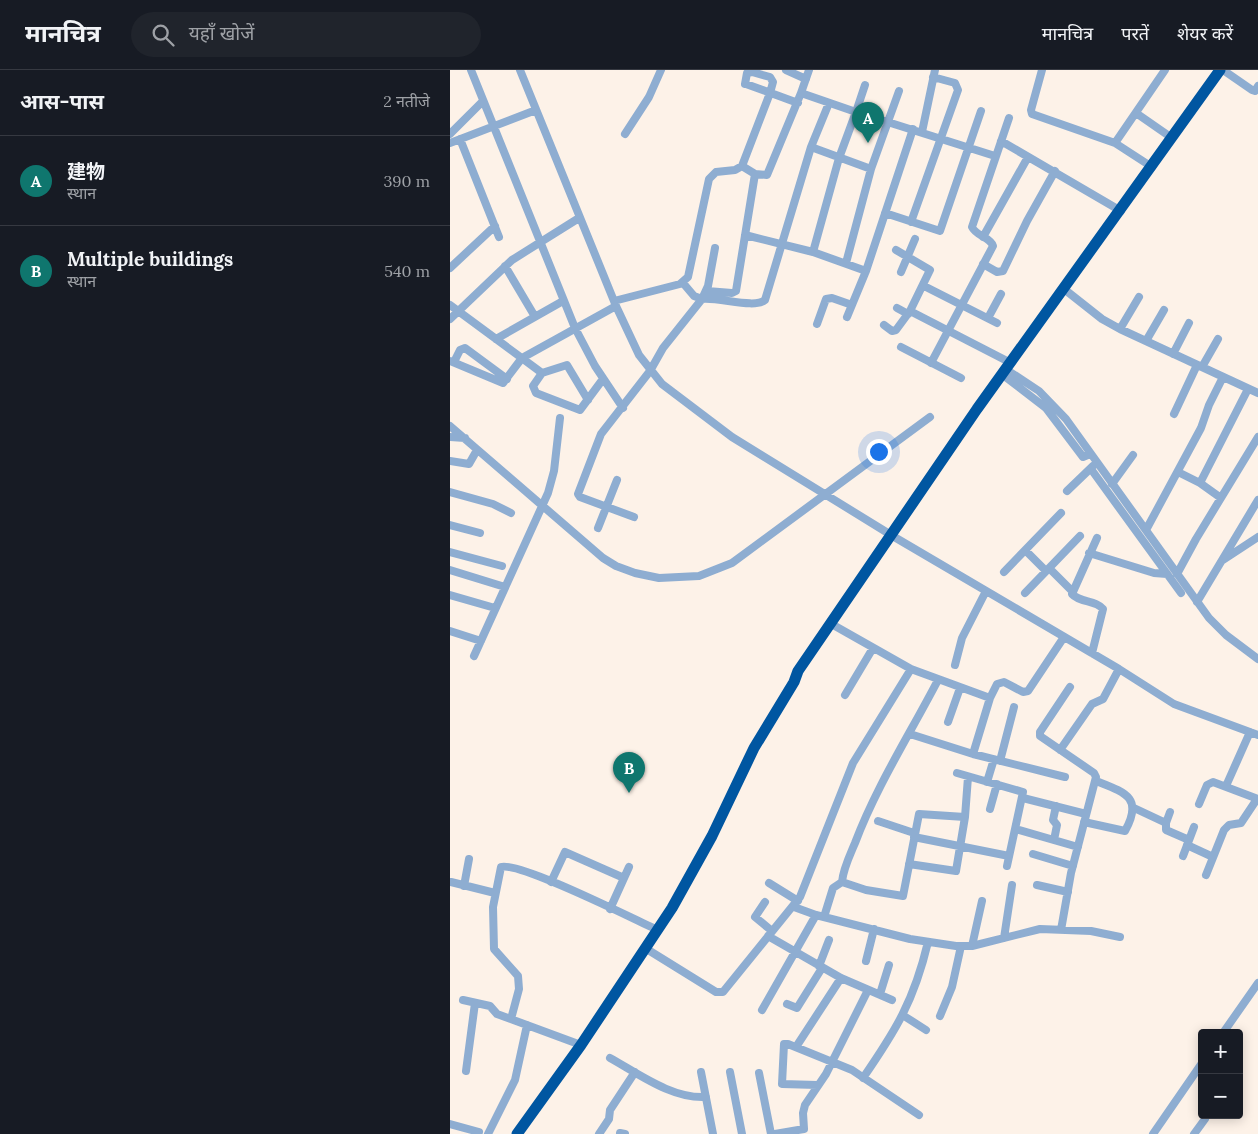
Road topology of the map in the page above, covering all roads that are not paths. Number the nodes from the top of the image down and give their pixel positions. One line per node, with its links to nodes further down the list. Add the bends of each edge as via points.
1 (470, 70): 15 (street)
2 (520, 70): 18 (street)
3 (661, 70): 28 (street)
4 (786, 70): 10 (street)
5 (809, 70): 10 (street)
6 (1042, 70): 34 (street, via 1032,114)
7 (1165, 70): 21 (street)
8 (1221, 70): 12 (street, via 1252,90); 30 (highway)
9 (934, 74): 26 (street); 29 (street, via 958,87)
10 (806, 79): 14 (street)
11 (865, 85): 20 (street)
12 (1258, 86)
13 (899, 90): 23 (street)
14 (802, 93): 16 (street); 17 (street)
15 (483, 101): 24 (street); 27 (street)
16 (798, 103): 40 (street, via 770,93); 44 (street, via 769,172 764,176)
17 (829, 103): 20 (street); 36 (street)
18 (536, 110): 24 (street); 47 (street)
19 (981, 111): 35 (street)
20 (856, 112): 23 (street); 39 (street)
21 (1136, 114): 30 (street); 34 (street)
22 (1009, 118): 32 (street)
23 (887, 122): 25 (street); 42 (street)
24 (493, 127): 31 (street); 54 (street)
25 (914, 129): 26 (street); 46 (street)
26 (922, 132): 29 (street)
27 (450, 134)
28 (626, 134)
29 (942, 138): 35 (street); 48 (street)
30 (1172, 138): 41 (highway)
31 (460, 139): 33 (street); 49 (street)
32 (1001, 141): 37 (street); 38 (street)
33 (450, 143)
34 (1115, 143): 41 (street)
35 (969, 146): 37 (street); 48 (street, via 940,231)
36 (811, 147): 39 (street); 55 (street)
37 (995, 156): 52 (street, via 973,222 973,230)
38 (1028, 157): 43 (street); 52 (street)
39 (839, 158): 42 (street); 58 (street)
40 (742, 166): 44 (street); 66 (street, via 712,174 688,277)
41 (1152, 166): 45 (highway)
42 (871, 170): 60 (street)
43 (1055, 171): 45 (street); 61 (street, via 1003,271 997,272)
44 (756, 174): 50 (street)
45 (1121, 211): 68 (highway)
46 (885, 213): 48 (street); 64 (street)
47 (579, 218): 54 (street); 74 (street)
48 (911, 222)
49 (495, 226): 51 (street); 63 (street)
50 (745, 235): 55 (street); 69 (street, via 736,291)
51 (499, 237)
52 (983, 237): 61 (street, via 993,246)
53 (915, 239): 59 (street)
54 (539, 243): 62 (street); 73 (street)
55 (781, 243): 58 (street); 72 (street, via 762,303)
56 (715, 248): 69 (street)
57 (896, 250): 59 (street)
58 (813, 252): 60 (street)
59 (908, 256): 65 (street); 67 (street, via 930,269)
60 (846, 264): 64 (street)
61 (983, 264): 75 (street)
62 (505, 266): 80 (street); 82 (street)
63 (450, 268)
64 (866, 271): 77 (street)
65 (901, 272)
66 (683, 283): 72 (street, via 694,296); 74 (street)
67 (924, 286): 75 (street); 81 (street)
68 (1064, 289): 91 (street); 102 (highway)
69 (707, 291): 72 (street)
70 (1000, 294): 84 (street)
71 (1139, 297): 91 (street)
72 (702, 299): 103 (street, via 662,348)
73 (563, 300): 82 (street); 90 (street)
74 (615, 304): 90 (street); 103 (street)
75 (960, 304): 84 (street); 92 (street)
76 (450, 305): 80 (street)
77 (852, 305): 83 (street); 88 (street, via 826,299)
78 (897, 308): 81 (street)
79 (1164, 310): 95 (street)
80 (458, 311): 85 (street); 93 (street)
81 (909, 312): 89 (street, via 895,331); 92 (street)
82 (534, 316): 93 (street)
83 (847, 317)
84 (988, 318): 86 (street)
85 (450, 319)
86 (997, 323)
87 (1189, 323): 97 (street)
88 (817, 324)
89 (884, 325)
90 (575, 328): 98 (street); 108 (street)
91 (1120, 329): 95 (street)
92 (948, 331): 100 (street); 102 (street)
93 (496, 338): 98 (street)
94 (1218, 339): 101 (street)
95 (1146, 341): 97 (street)
96 (901, 347): 100 (street)
97 (1173, 354): 101 (street)
98 (522, 358): 104 (street); 107 (street)
99 (452, 362): 107 (street, via 501,383); 107 (street, via 465,348)
100 (931, 363): 106 (street)
101 (1200, 366): 105 (street); 113 (street)
102 (1007, 370): 123 (street, via 1054,404 1090,454); 142 (highway, via 977,409)
103 (650, 371): 112 (street); 130 (street, via 720,429)
104 (542, 373): 111 (street, via 567,365); 111 (street, via 533,386 536,392 578,410)
105 (1223, 377): 109 (street); 124 (street, via 1202,428)
106 (961, 378)
107 (507, 379)
108 (603, 379): 111 (street); 112 (street)
109 (1248, 389): 110 (street); 126 (street)
110 (1258, 393)
111 (588, 400)
112 (623, 408): 134 (street, via 598,441 578,492 580,497)
113 (1174, 414)
114 (930, 417): 130 (street)
115 (560, 418): 133 (street, via 554,472)
116 (450, 426): 119 (street)
117 (450, 437): 119 (street)
118 (1258, 437): 131 (street)
119 (465, 438): 120 (street)
120 (477, 450): 122 (street, via 469,464); 133 (street)
121 (1133, 455): 127 (street)
122 (450, 461)
123 (1094, 466): 127 (street); 128 (street); 154 (street)
124 (1178, 472): 126 (street); 140 (street)
125 (617, 480): 134 (street)
126 (1200, 483): 131 (street)
127 (1112, 484): 140 (street)
128 (1067, 491)
129 (450, 492): 135 (street, via 493,504)
130 (824, 494): 133 (street, via 732,563 699,576 659,578 635,573 610,562); 142 (street)
131 (1222, 498): 155 (street)
132 (1258, 500): 149 (street)
133 (542, 505): 156 (street)
134 (606, 506): 137 (street); 139 (street)
135 (511, 513)
136 (1061, 513): 146 (street)
137 (634, 517)
138 (450, 525): 141 (street)
139 (598, 528)
140 (1146, 530): 155 (street)
141 (480, 533)
142 (893, 536): 157 (street); 164 (highway); 176 (highway, via 798,671)
143 (1080, 536): 151 (street)
144 (1097, 538): 148 (street)
145 (1258, 538): 149 (street)
146 (1026, 551): 151 (street); 153 (street)
147 (450, 552): 150 (street)
148 (1089, 553): 154 (street); 158 (street)
149 (1222, 561): 162 (street)
150 (502, 566)
151 (1048, 569): 158 (street); 159 (street)
152 (450, 570): 156 (street)
153 (1004, 572)
154 (1167, 574): 160 (street)
155 (1177, 574): 162 (street)
156 (505, 588): 163 (street)
157 (986, 591): 166 (street); 172 (street, via 962,638)
158 (1072, 591): 169 (street, via 1076,598 1103,609)
159 (1025, 593)
160 (1181, 593)
161 (450, 595): 163 (street)
162 (1197, 602): 171 (street, via 1216,627)
163 (495, 608): 167 (street)
164 (835, 626): 168 (street); 176 (highway)
165 (450, 631): 167 (street)
166 (1064, 636): 169 (street); 180 (street, via 1028,691 1023,692 1001,681)
167 (480, 641): 170 (street)
168 (873, 648): 173 (street); 179 (street)
169 (1092, 653): 174 (street)
170 (474, 656)
171 (1258, 660)
172 (955, 665)
173 (910, 668): 175 (street); 236 (street, via 853,763 806,886)
174 (1119, 669): 183 (street, via 1174,704); 186 (street, via 1103,699 1092,704)
175 (938, 680): 178 (street); 184 (street)
176 (794, 682): 240 (highway, via 754,748 692,873)
177 (1070, 687): 186 (street, via 1040,732)
178 (960, 688): 180 (street); 182 (street)
179 (845, 695)
180 (990, 698): 187 (street)
181 (1014, 707): 188 (street)
182 (948, 722)
183 (1250, 732): 185 (street); 195 (street)
184 (910, 734): 187 (street); 227 (street, via 875,793)
185 (1258, 736)
186 (1060, 750): 192 (street, via 1095,774)
187 (973, 754): 188 (street)
188 (997, 760): 191 (street); 193 (street)
189 (957, 773): 190 (street)
190 (968, 777): 193 (street); 203 (street)
191 (1065, 777)
192 (1096, 781): 200 (street, via 1124,793); 204 (street)
193 (987, 782): 194 (street)
194 (997, 784): 196 (street, via 1023,792); 201 (street)
195 (1226, 786): 197 (street); 198 (street, via 1209,783)
196 (1023, 798): 199 (street); 208 (street)
197 (1257, 799): 217 (street, via 1242,823 1226,827)
198 (1199, 804)
199 (1056, 806): 204 (street); 210 (street, via 1052,820 1056,825)
200 (1134, 808): 204 (street, via 1127,829 1123,831); 206 (street)
201 (990, 809)
202 (1170, 812): 206 (street)
203 (964, 817): 209 (street, via 921,812); 212 (street)
204 (1085, 818): 213 (street)
205 (878, 821): 209 (street)
206 (1166, 823): 211 (street, via 1166,830)
207 (1194, 827): 211 (street)
208 (1016, 829): 210 (street); 215 (street)
209 (914, 835): 212 (street); 219 (street)
210 (1054, 840): 213 (street)
211 (1188, 843): 216 (street); 217 (street)
212 (960, 846): 215 (street); 219 (street, via 954,872)
213 (1078, 847): 222 (street)
214 (1033, 854): 222 (street)
215 (1009, 856): 221 (street)
216 (1183, 856)
217 (1213, 857): 223 (street)
218 (469, 859): 230 (street)
219 (909, 864): 227 (street, via 903,896)
220 (629, 866): 224 (street)
221 (1007, 866)
222 (1073, 866): 232 (street)
223 (1206, 875)
224 (624, 878): 226 (street, via 566,852); 237 (street)
225 (451, 882): 230 (street)
226 (551, 882): 233 (street, via 529,872 503,866); 237 (street)
227 (842, 882): 238 (street, via 833,888)
228 (769, 883): 236 (street)
229 (1037, 885): 232 (street)
230 (464, 886): 233 (street)
231 (1012, 886): 244 (street)
232 (1068, 892): 241 (street)
233 (496, 893): 265 (street, via 494,949 514,970 519,983)
234 (982, 901): 248 (street)
235 (765, 902): 242 (street, via 754,917)
236 (796, 904): 238 (street); 242 (street)
237 (610, 909): 240 (street)
238 (820, 916): 239 (street); 250 (street)
239 (874, 929): 246 (street); 251 (street)
240 (658, 930): 249 (highway)
241 (1061, 930): 243 (street, via 1101,932); 244 (street, via 1040,930)
242 (770, 934): 249 (street, via 720,993); 250 (street)
243 (1120, 937)
244 (1004, 938): 248 (street)
245 (829, 940): 253 (street)
246 (928, 942): 247 (street); 263 (street, via 920,976)
247 (961, 946): 248 (street); 264 (street, via 952,987)
248 (972, 946)
249 (645, 948): 269 (highway)
250 (794, 953): 253 (street); 262 (street)
251 (866, 961)
252 (889, 965): 257 (street)
253 (821, 967): 254 (street); 261 (street, via 797,1008)
254 (841, 978): 256 (street); 270 (street)
255 (1258, 983): 267 (street)
256 (868, 990): 257 (street); 272 (street)
257 (880, 994): 259 (street)
258 (462, 1000): 260 (street)
259 (892, 1000)
260 (475, 1003): 265 (street, via 490,1006 497,1014); 274 (street)
261 (787, 1004)
262 (762, 1010)
263 (904, 1016): 268 (street); 279 (street)
264 (940, 1016)
265 (511, 1019): 266 (street)
266 (527, 1025): 269 (street); 287 (street, via 515,1080)
267 (1226, 1029)
268 (926, 1030)
269 (581, 1045): 288 (highway)
270 (796, 1047): 272 (street); 280 (street, via 786,1044 782,1047 781,1082)
271 (610, 1058): 275 (street)
272 (832, 1061): 279 (street); 280 (street)
273 (1198, 1069): 294 (street)
274 (466, 1071)
275 (635, 1072): 281 (street, via 685,1096); 289 (street, via 610,1110 609,1119)
276 (701, 1072): 281 (street)
277 (730, 1072): 291 (street)
278 (759, 1073): 292 (street)
279 (862, 1078): 282 (street)
280 (817, 1085): 286 (street, via 803,1109 804,1129)
281 (706, 1097): 290 (street)
282 (919, 1115)
283 (1205, 1119): 295 (street)
284 (450, 1124): 285 (street)
285 (479, 1132)
286 (799, 1132): 293 (street)
287 (488, 1134)
288 (517, 1134)
289 (599, 1134)
290 (713, 1134)
291 (742, 1134)
292 (771, 1134)
293 (775, 1134)
294 (1154, 1134)
295 (1195, 1134)

